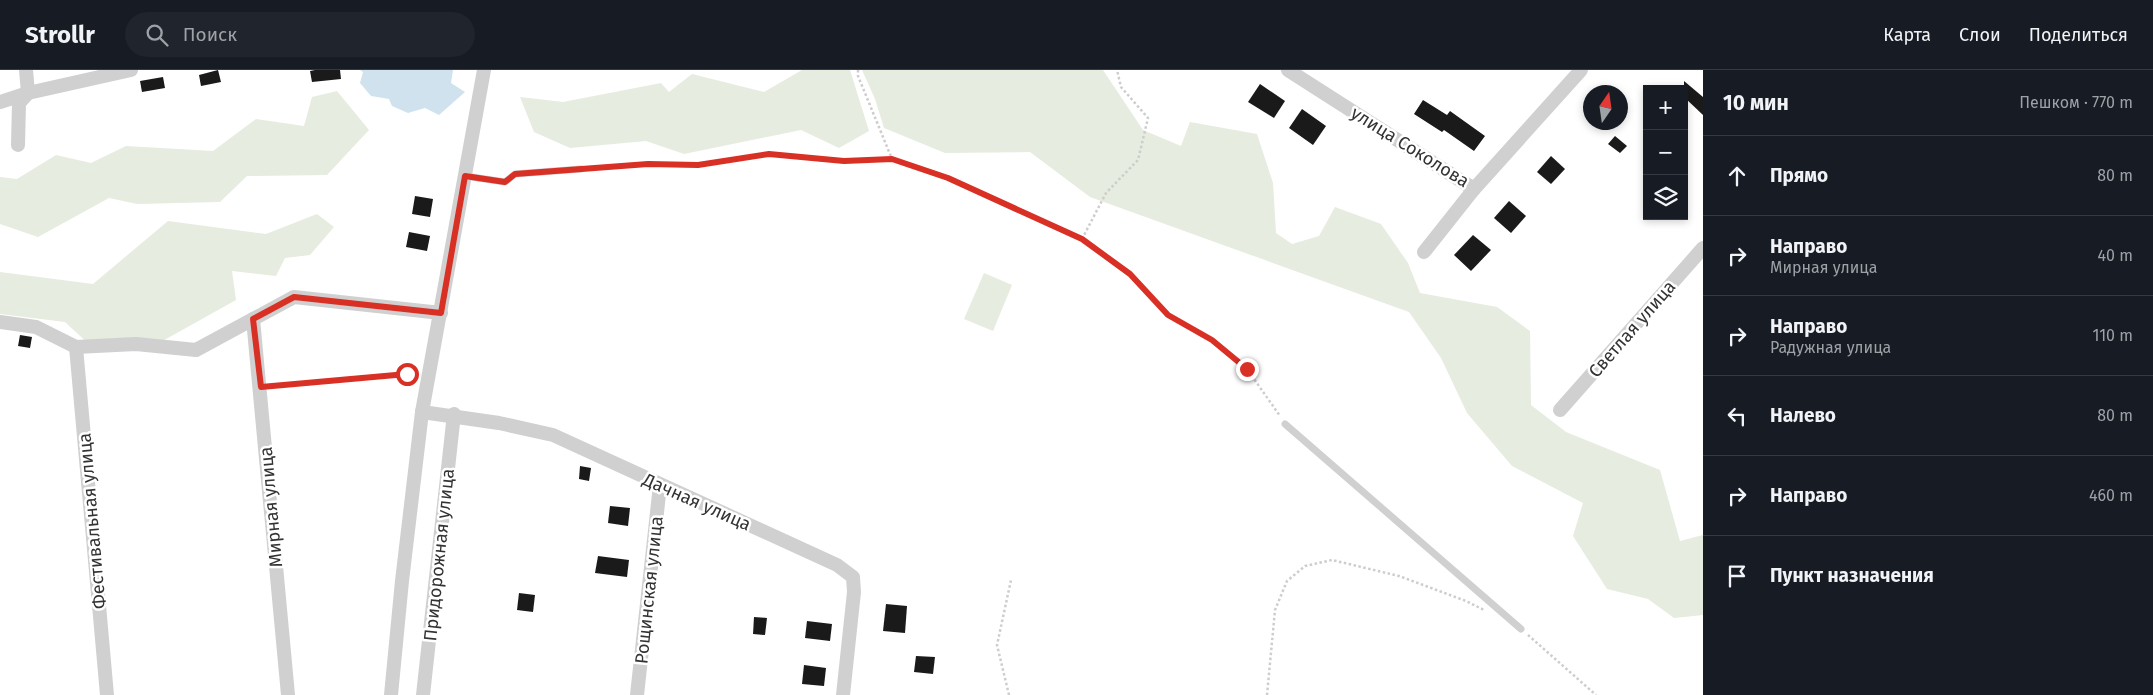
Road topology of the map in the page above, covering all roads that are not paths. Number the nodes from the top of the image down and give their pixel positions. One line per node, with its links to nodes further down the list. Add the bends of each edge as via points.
1 (26, 70): 6 (street)
2 (131, 70): 6 (street)
3 (484, 70): 10 (street)
4 (1288, 70): 11 (street, улица Соколова)
5 (1581, 70): 11 (street, улица Соколова)
6 (28, 93): 7 (street); 8 (street, via 19,104)
7 (0, 102)
8 (18, 145)
9 (580, 169): 10 (lane, via 515,174 505,182)
10 (465, 176): 14 (street)
11 (1474, 189): 13 (street)
12 (1703, 248): 18 (street, Светлая улица)
13 (1424, 252)
14 (441, 313): 15 (street, via 294,297); 19 (street)
15 (253, 319): 17 (street, via 196,350 136,344); 25 (street, Мирная улица)
16 (0, 322): 17 (street, via 36,327)
17 (76, 346): 24 (street, Фестивальная улица)
18 (1560, 410)
19 (422, 412): 20 (street, Дачная улица); 26 (street)
20 (454, 414): 22 (street, Дачная улица, via 553,435); 27 (street, Придорожная улица)
21 (1285, 424): 23 (lane)
22 (660, 485): 28 (street, Рощинская улица); 29 (street, Дачная улица, via 837,565 853,577)
23 (1521, 629)
24 (107, 695)
25 (288, 695)
26 (391, 695)
27 (423, 695)
28 (637, 695)
29 (843, 695)

